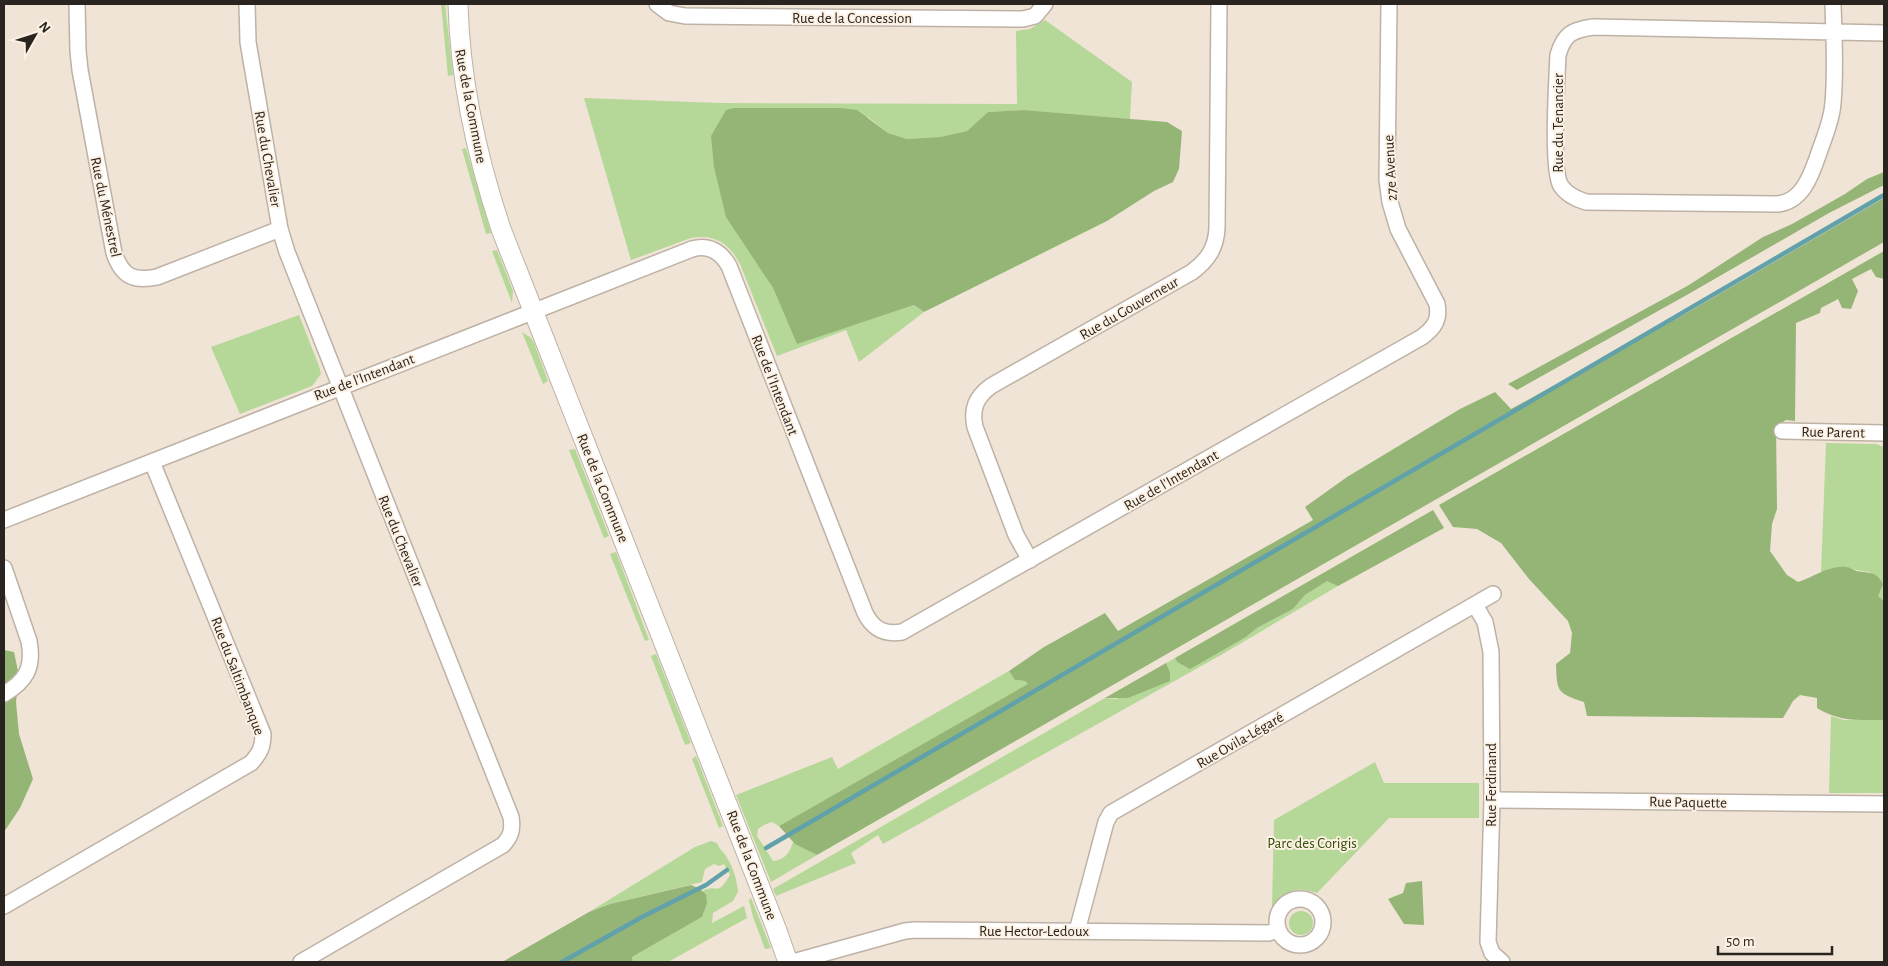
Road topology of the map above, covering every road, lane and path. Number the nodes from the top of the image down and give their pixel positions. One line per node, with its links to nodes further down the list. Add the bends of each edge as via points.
1 (78, 4): 11 (street, Rue du Ménestrel, via 80,70 114,253 121,269 136,278 157,277)
2 (247, 4): 11 (street, Rue du Chevalier, via 248,48)
3 (458, 4): 12 (street, Rue de la Commune, via 459,41 485,179)
4 (658, 4): 5 (street, Rue de la Concession, via 669,13 685,16 1022,19 1035,16)
5 (1045, 4)
6 (1219, 4): 19 (street, Rue du Gouverneur, via 1217,228 1209,257 1192,272 991,386 975,404 975,427 1016,535)
7 (1389, 4): 13 (street, 27e Avenue, via 1387,180 1390,202 1398,229 1437,304)
8 (1833, 4): 9 (street)
9 (1834, 32): 9 (street, Rue du Tenancier, via 1834,104 1830,122 1810,178 1793,198 1777,204 1586,202 1560,185 1556,155 1558,55 1561,44 1573,32 1593,27); 10 (street)
10 (1884, 33)
11 (280, 229): 14 (street, Rue du Chevalier)
12 (533, 311): 14 (street, Rue de l'Intendant); 19 (street, Rue de l'Intendant, via 692,248 713,249 729,266 870,622 888,633 902,632); 30 (street, Rue de la Commune)
13 (1437, 320): 19 (street, Rue de l'Intendant, via 1422,337)
14 (339, 387): 17 (street, Rue de l'Intendant); 29 (street, Rue du Chevalier, via 513,827 503,845)
15 (1782, 431): 16 (street, Rue Parent)
16 (1884, 433)
17 (152, 462): 18 (street, Rue de l'Intendant); 26 (street, Rue du Saltimbanque, via 264,734 263,744 250,763)
18 (4, 520)
19 (1030, 560)
20 (4, 568): 23 (street, via 31,651 31,662 21,683)
21 (1493, 594): 22 (street, Rue Ovila-Légaré)
22 (1475, 605): 24 (street, Rue Ferdinand, via 1485,622 1490,652); 28 (street, Rue Ovila-Légaré, via 1111,813)
23 (4, 694)
24 (1492, 800): 25 (street, Rue Paquette); 32 (street, Rue Ferdinand, via 1488,942 1492,953)
25 (1884, 804)
26 (4, 906)
27 (1278, 930): 28 (street, Rue Hector-Ledoux, via 1269,933)
28 (1077, 931): 31 (street, Rue Hector-Ledoux, via 905,931)
29 (301, 962)
30 (788, 962)
31 (793, 962)
32 (1502, 962)

